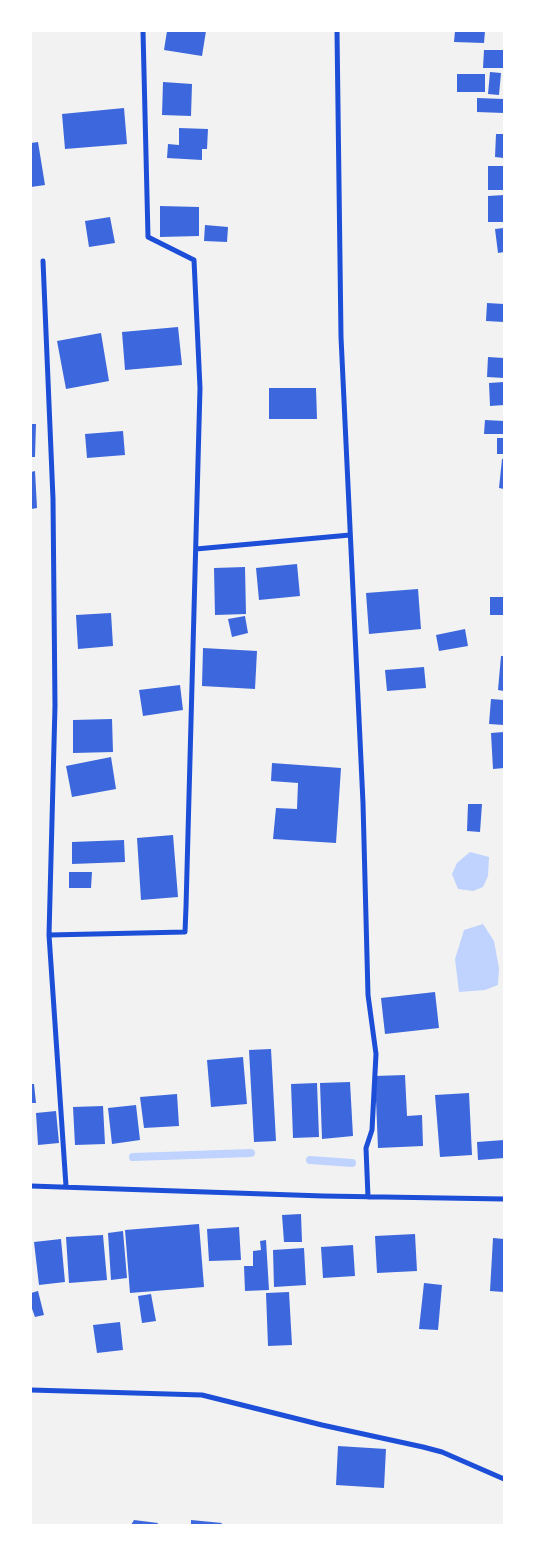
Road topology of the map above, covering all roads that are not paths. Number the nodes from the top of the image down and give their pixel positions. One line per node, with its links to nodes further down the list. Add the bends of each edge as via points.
1 (143, 31): 5 (street, via 148,237 194,260 200,388)
2 (337, 31): 4 (street, via 341,337)
3 (43, 261): 6 (street, via 53,499 55,697)
4 (350, 535): 5 (street); 9 (street, via 363,803 368,995 376,1054 372,1130 366,1148)
5 (196, 549): 6 (street, via 185,932)
6 (48, 935): 8 (street)
7 (31, 1186): 8 (street)
8 (66, 1186): 9 (street)
9 (368, 1197): 10 (street)
10 (504, 1199)
11 (31, 1390): 12 (street, via 202,1395 433,1450)
12 (504, 1478)

